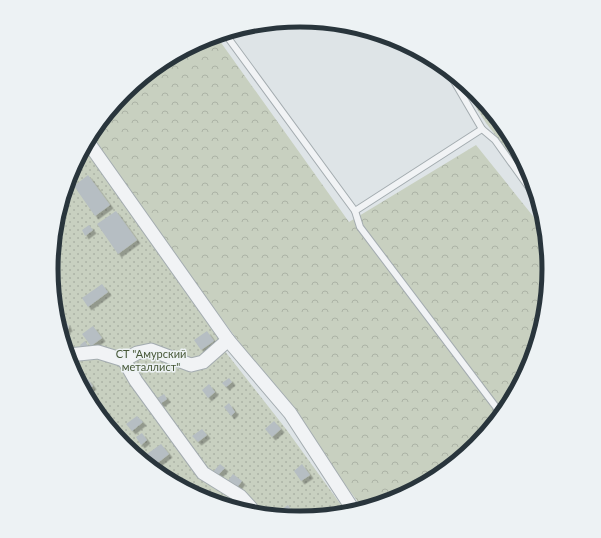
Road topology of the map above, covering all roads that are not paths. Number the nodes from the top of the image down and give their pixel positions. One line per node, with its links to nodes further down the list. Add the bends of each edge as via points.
1 (228, 38): 6 (lane)
2 (455, 83): 3 (lane)
3 (482, 129): 5 (lane, via 495,140); 6 (lane)
4 (92, 147): 7 (street)
5 (528, 186)
6 (355, 211): 10 (lane, via 360,227)
7 (228, 340): 9 (street, via 203,362 191,365 151,350 137,353); 12 (street, via 290,413)
8 (74, 354): 9 (street, via 98,352)
9 (124, 360): 11 (street, via 136,381 203,473 240,496)
10 (498, 408)
11 (248, 505)
12 (350, 506)

